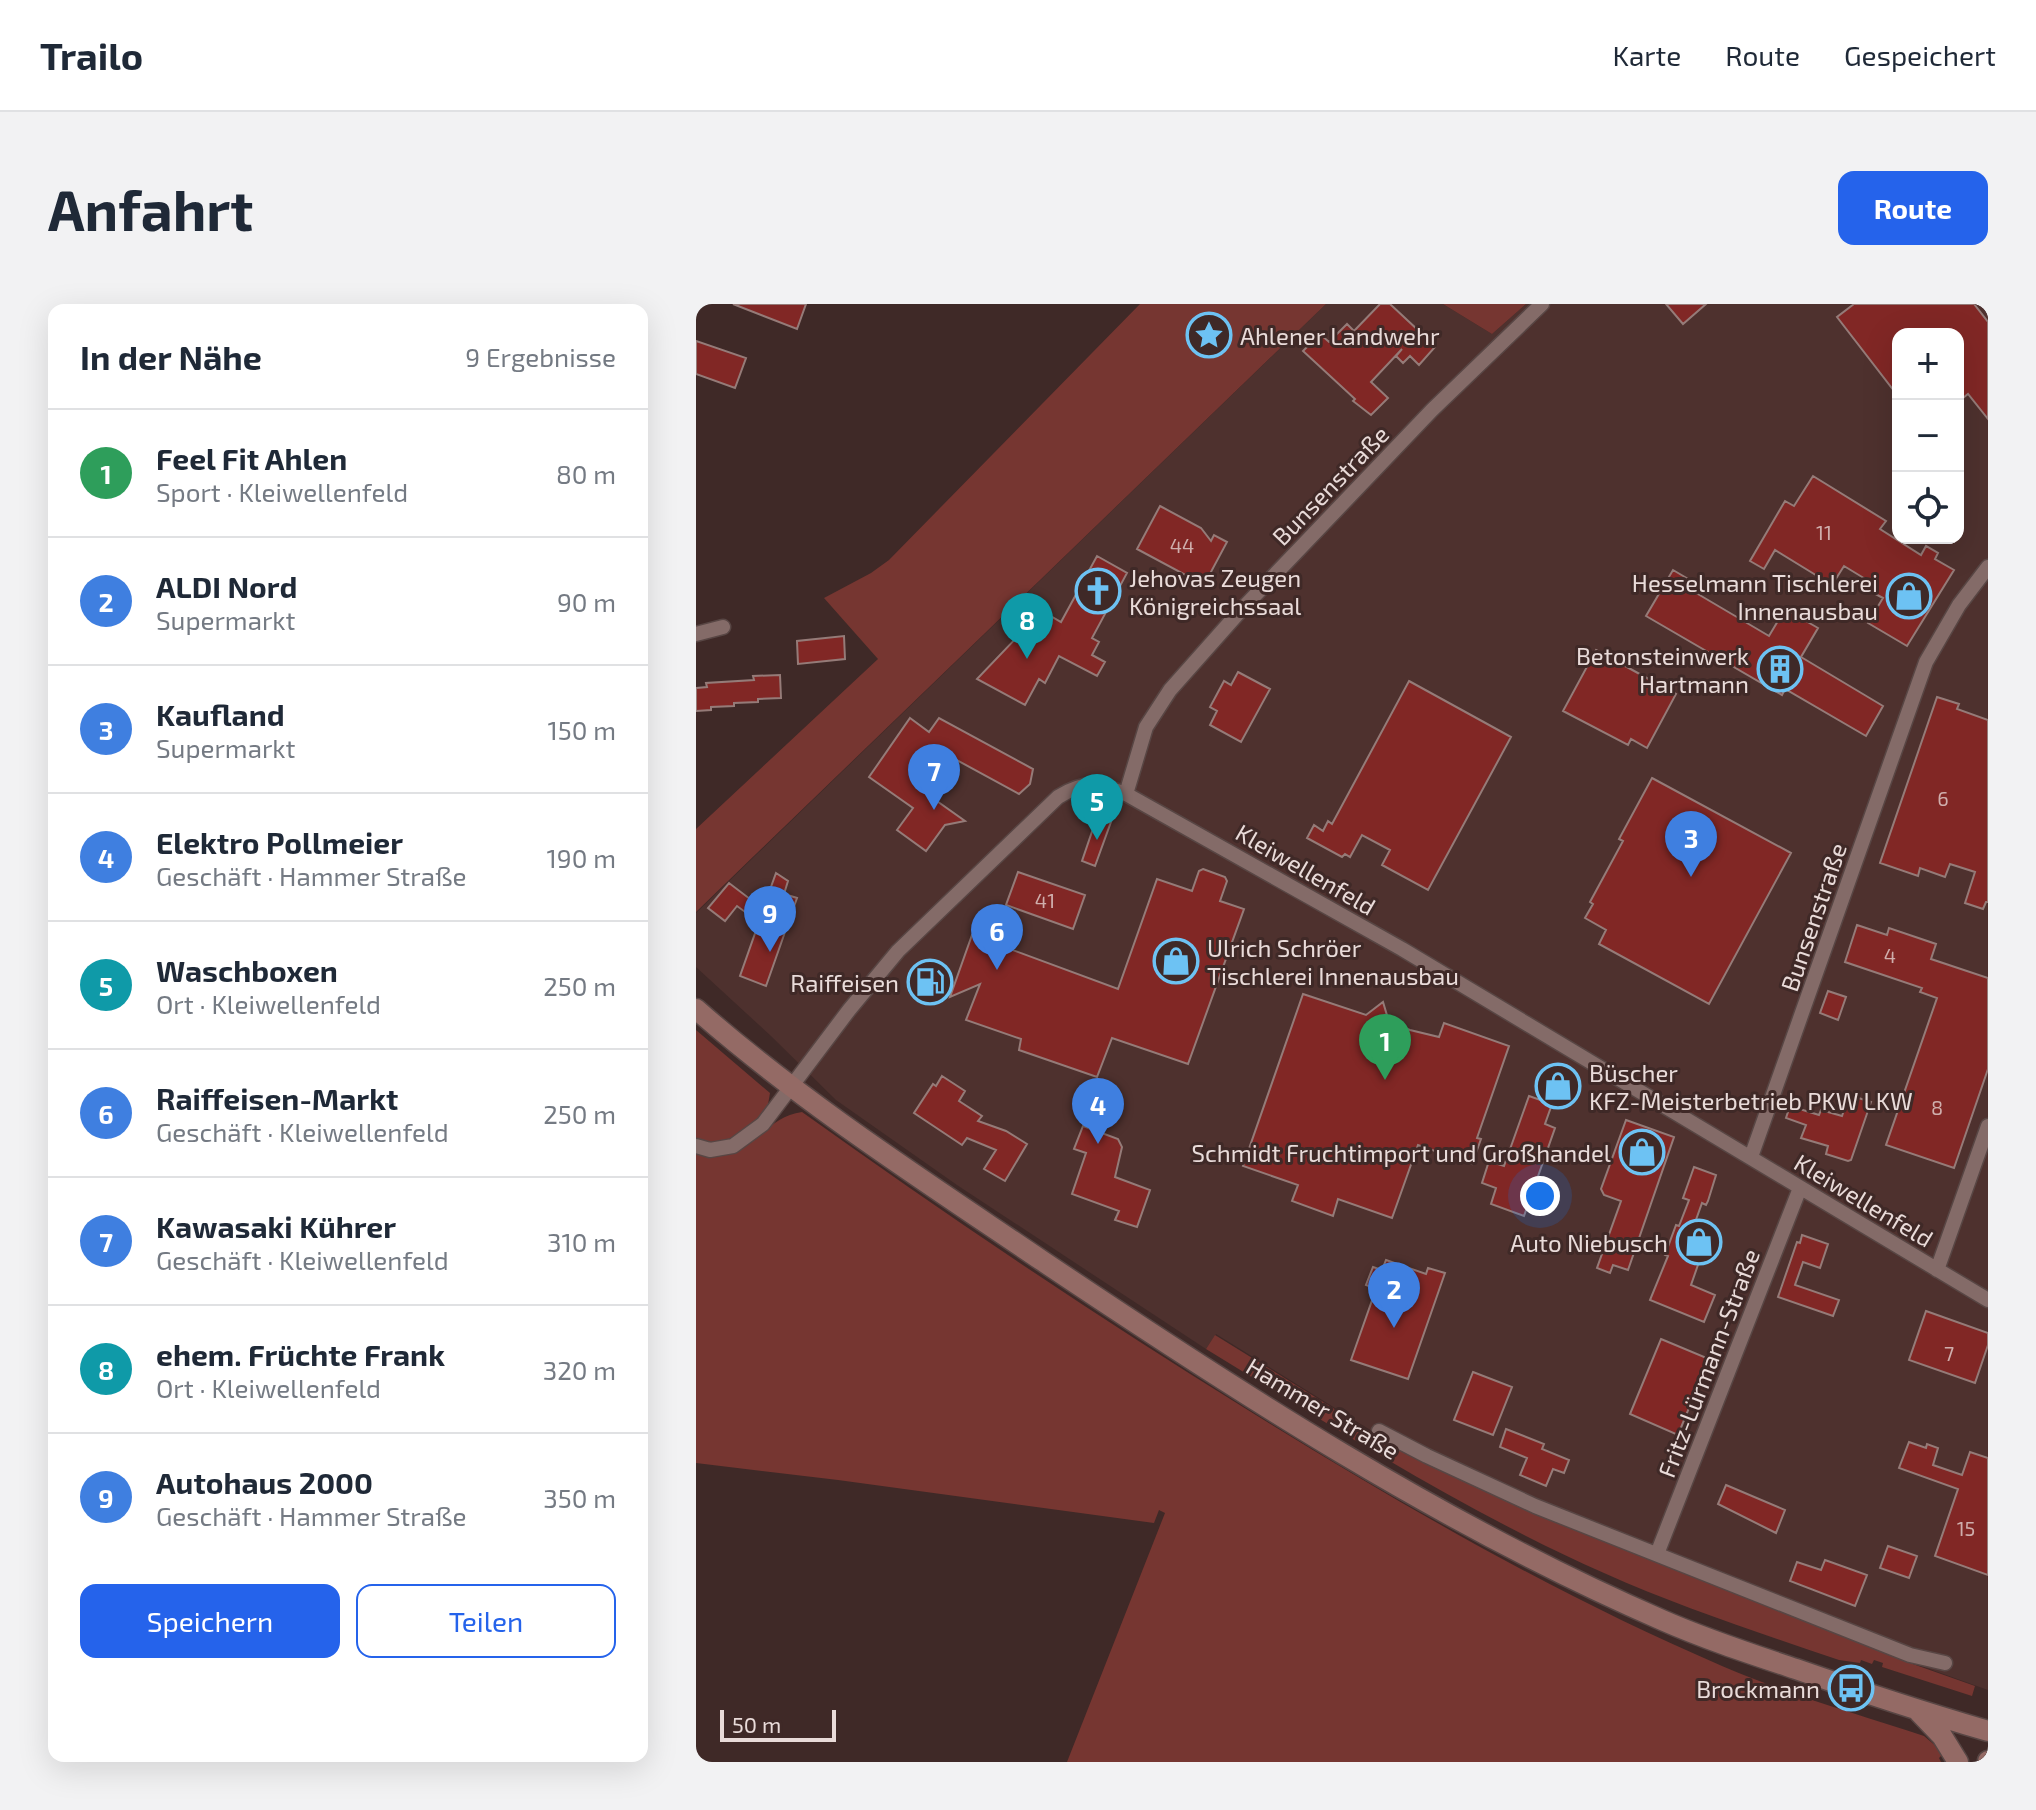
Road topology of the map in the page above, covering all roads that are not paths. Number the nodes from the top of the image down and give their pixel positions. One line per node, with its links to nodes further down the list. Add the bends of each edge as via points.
1 (1542, 304): 5 (street, Bunsenstraße, via 1432,410 1170,690 1146,727)
2 (1988, 567): 10 (street, Bunsenstraße, via 1926,662)
3 (723, 627): 4 (street)
4 (696, 634)
5 (1126, 794): 7 (street, Kleiwellenfeld, via 1101,785 1078,785 1058,797 898,951); 10 (street, Kleiwellenfeld, via 1389,942)
6 (696, 1009): 7 (main road, Hammer Straße)
7 (792, 1088): 9 (street, Kleiwellenfeld, via 763,1124 733,1146); 17 (main road, Hammer Straße, via 1122,1313 1473,1527 1664,1621)
8 (1988, 1126): 12 (street)
9 (696, 1146)
10 (1751, 1157): 11 (street, Kleiwellenfeld)
11 (1800, 1188): 12 (street, Kleiwellenfeld); 15 (street, Fritz-Lürmann-Straße)
12 (1937, 1270): 13 (street, Kleiwellenfeld)
13 (1988, 1300)
14 (1379, 1431): 15 (street, via 1484,1483)
15 (1657, 1554): 16 (street, via 1910,1655)
16 (1945, 1663)
17 (1916, 1709): 18 (main road, Hammer Straße); 19 (main road)
18 (1988, 1731)
19 (1958, 1762)

